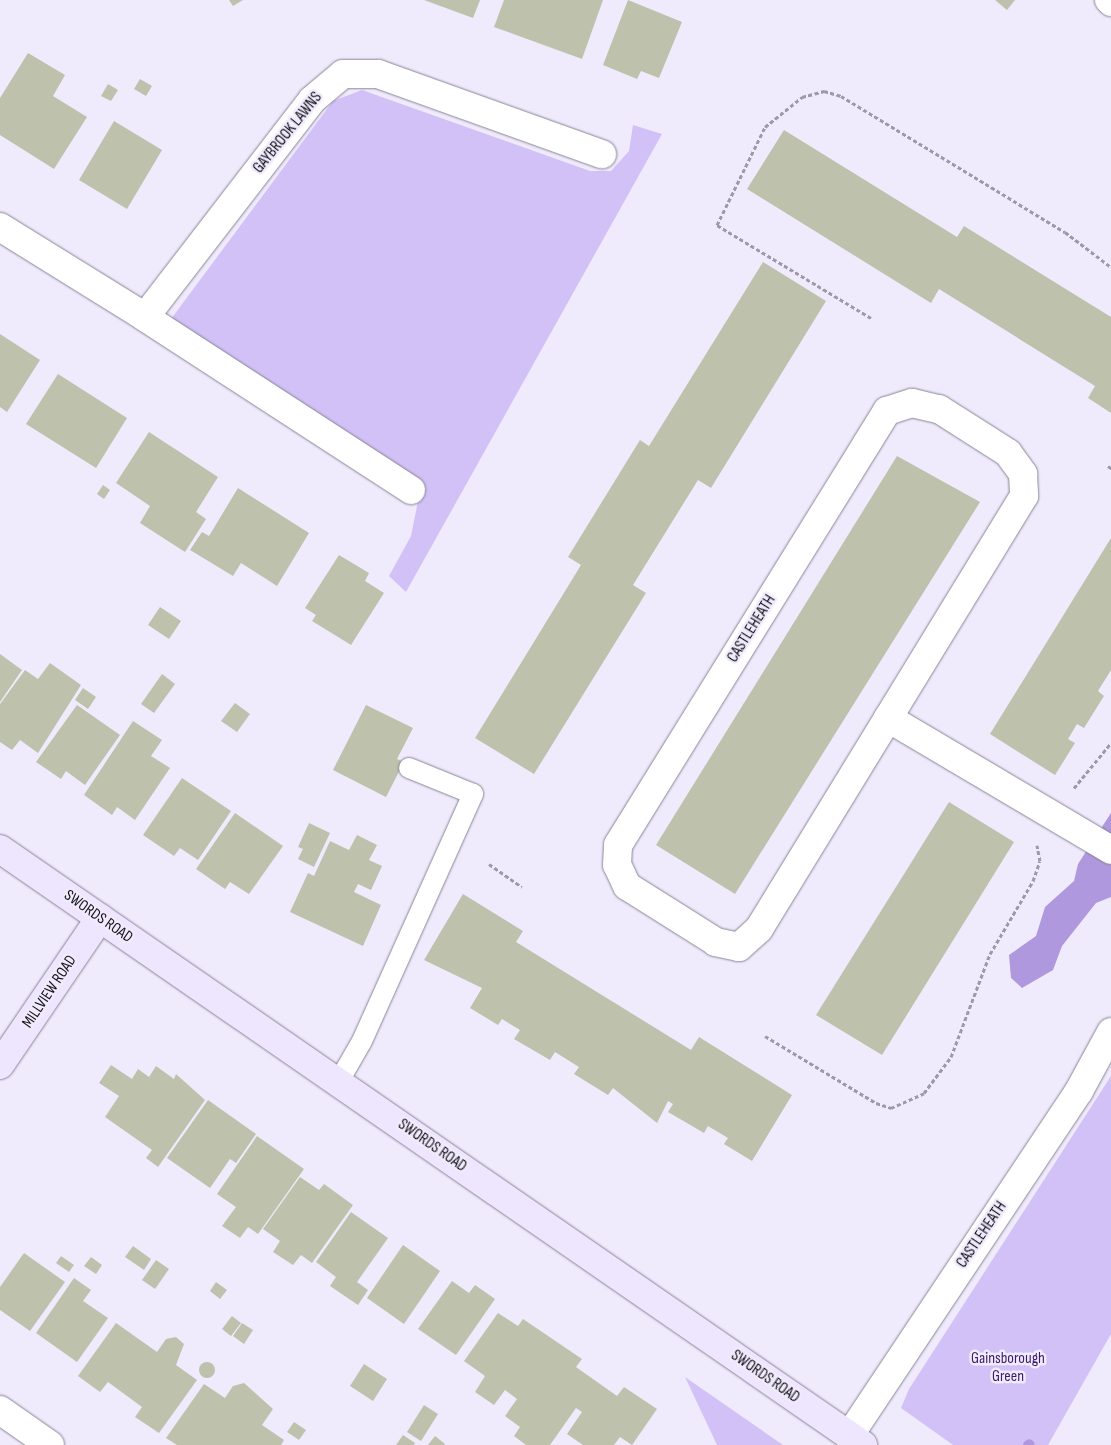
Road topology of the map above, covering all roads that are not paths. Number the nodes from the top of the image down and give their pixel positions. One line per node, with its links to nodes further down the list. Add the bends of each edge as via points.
1 (602, 154): 3 (street, GAYBROOK LAWNS, via 378,74 343,74 312,100)
2 (0, 228): 3 (street)
3 (144, 317): 4 (street)
4 (411, 490)
5 (888, 718): 5 (street, CASTLEHEATH, via 759,928 739,947 716,942 627,886 617,865 618,845 888,411 912,403 939,409 1008,453 1023,474 1024,496); 8 (street)
6 (409, 768): 12 (lane, via 473,794 362,1041)
7 (0, 849): 9 (main road, SWORDS ROAD)
8 (1111, 850)
9 (100, 918): 11 (main road, MILLVIEW ROAD); 12 (main road, SWORDS ROAD)
10 (1111, 1032): 14 (street, CASTLEHEATH, via 1079,1091)
11 (0, 1065)
12 (339, 1081): 14 (main road, SWORDS ROAD)
13 (0, 1410): 15 (street)
14 (856, 1440)
15 (50, 1445)

